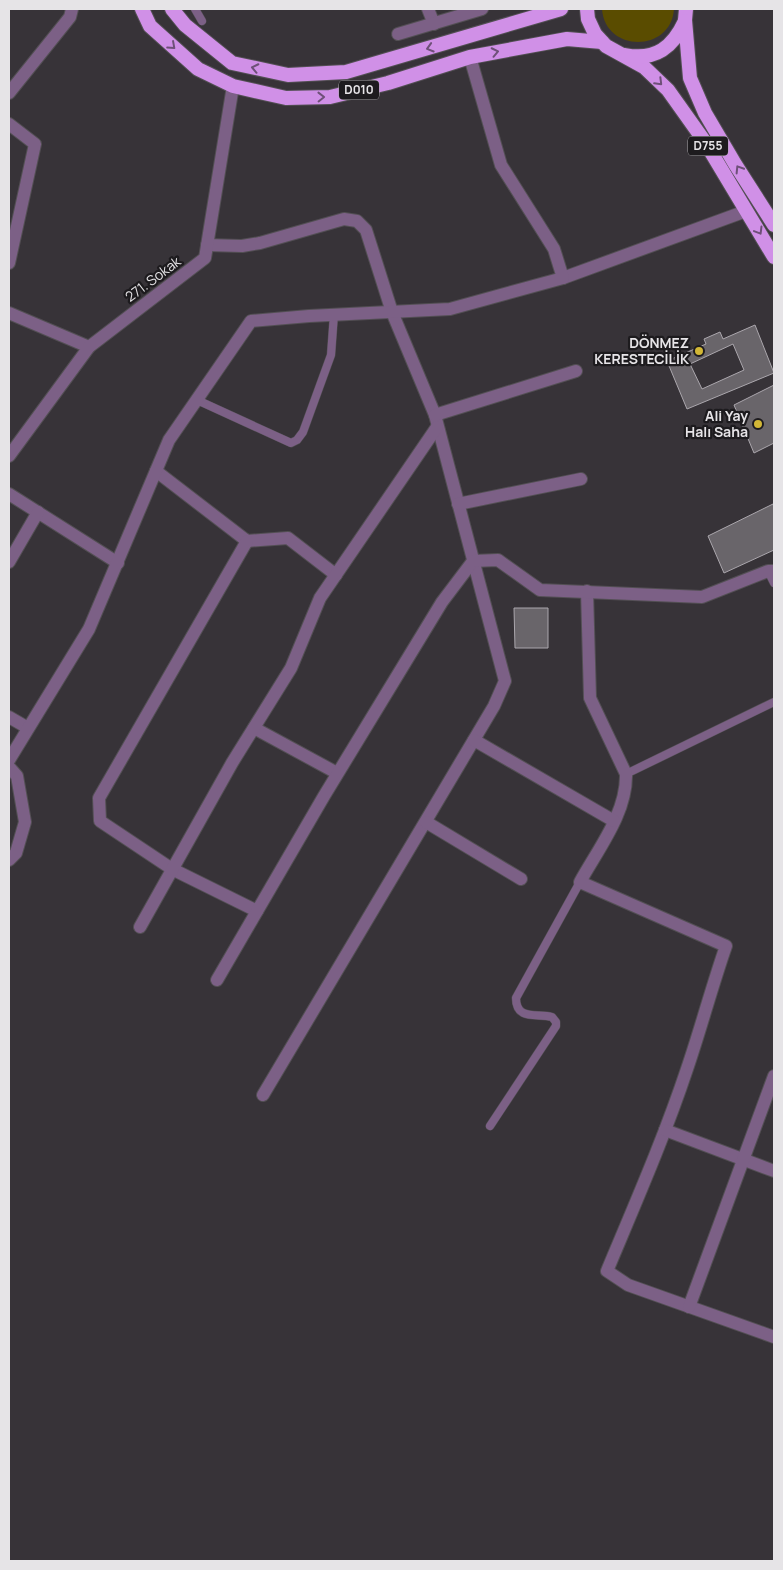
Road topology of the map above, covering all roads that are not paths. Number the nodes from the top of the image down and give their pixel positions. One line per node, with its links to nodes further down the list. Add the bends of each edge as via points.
1 (72, 9): 17 (street, via 70,17)
2 (142, 9): 16 (highway, D010, one-way to 16, via 150,26 198,69)
3 (172, 9): 7 (highway, D010, one-way to 3, via 346,72 288,76 232,63 185,25)
4 (195, 9): 10 (lane)
5 (428, 9): 11 (street)
6 (482, 9): 11 (street)
7 (561, 9)
8 (587, 9): 13 (highway, D010, via 588,19)
9 (686, 14): 14 (highway, D010, via 678,36 666,48 652,55); 20 (highway, D755, one-way to 9, via 705,113 690,78)
10 (202, 21)
11 (434, 24): 12 (street)
12 (398, 34)
13 (602, 42): 14 (highway, D010); 15 (highway, D010, one-way to 13, via 567,39)
14 (620, 54): 19 (highway, D755, one-way to 19, via 644,67 668,90 705,142)
15 (470, 57): 16 (highway, D010, one-way to 15, via 286,98 330,97); 24 (street, via 501,165 554,249)
16 (233, 86): 21 (street, 271. Sokak)
17 (9, 93)
18 (9, 124): 23 (street, via 35,144)
19 (746, 210): 22 (highway, D755, one-way to 22); 24 (street)
20 (774, 225)
21 (207, 245): 25 (street, via 260,243 351,219 366,230); 28 (street, 271. Sokak, via 205,258)
22 (774, 257)
23 (9, 263)
24 (563, 278): 25 (street, via 450,309)
25 (392, 312): 27 (street); 31 (street)
26 (9, 313): 28 (street)
27 (334, 314): 30 (street, via 252,321); 30 (lane, via 331,355 303,432 297,440 291,443)
28 (89, 347): 32 (street, 271. Sokak)
29 (576, 371): 31 (street)
30 (197, 400): 33 (street, via 169,440)
31 (436, 421): 36 (street); 43 (street)
32 (9, 456)
33 (156, 471): 38 (street); 41 (street)
34 (581, 479): 36 (street)
35 (9, 494): 37 (street)
36 (458, 504): 39 (street)
37 (38, 512): 40 (street); 41 (street)
38 (247, 541): 43 (street, via 288,538); 58 (street, via 99,798 100,821)
39 (473, 561): 45 (street, via 498,560 540,590); 50 (street, via 505,681); 53 (street, via 442,602)
40 (9, 562)
41 (118, 563): 48 (street, via 89,629)
42 (771, 571): 44 (lane); 45 (street, via 702,597)
43 (336, 575): 49 (street, via 320,598 291,668)
44 (774, 583)
45 (587, 592): 54 (street, via 590,698)
46 (774, 702): 54 (lane)
47 (9, 717): 48 (street)
48 (28, 728): 51 (street)
49 (254, 728): 53 (street); 58 (street)
50 (474, 740): 55 (street); 56 (street)
51 (9, 760)
52 (9, 767): 57 (street, via 17,776 25,822 16,853)
53 (337, 774): 61 (street)
54 (626, 774): 55 (street, via 624,797)
55 (614, 821): 60 (street)
56 (426, 822): 59 (street); 65 (street)
57 (9, 860)
58 (172, 869): 61 (street); 62 (street)
59 (521, 879)
60 (580, 882): 66 (lane, via 516,998 522,1012 552,1017 556,1026); 67 (street, via 726,946)
61 (257, 911): 63 (street)
62 (140, 927)
63 (217, 980)
64 (774, 1076): 68 (street)
65 (263, 1095)
66 (490, 1126)
67 (665, 1130): 68 (street); 70 (street, via 607,1271 628,1285)
68 (743, 1160): 69 (street); 70 (street)
69 (774, 1171)
70 (689, 1307): 71 (street)
71 (774, 1337)

